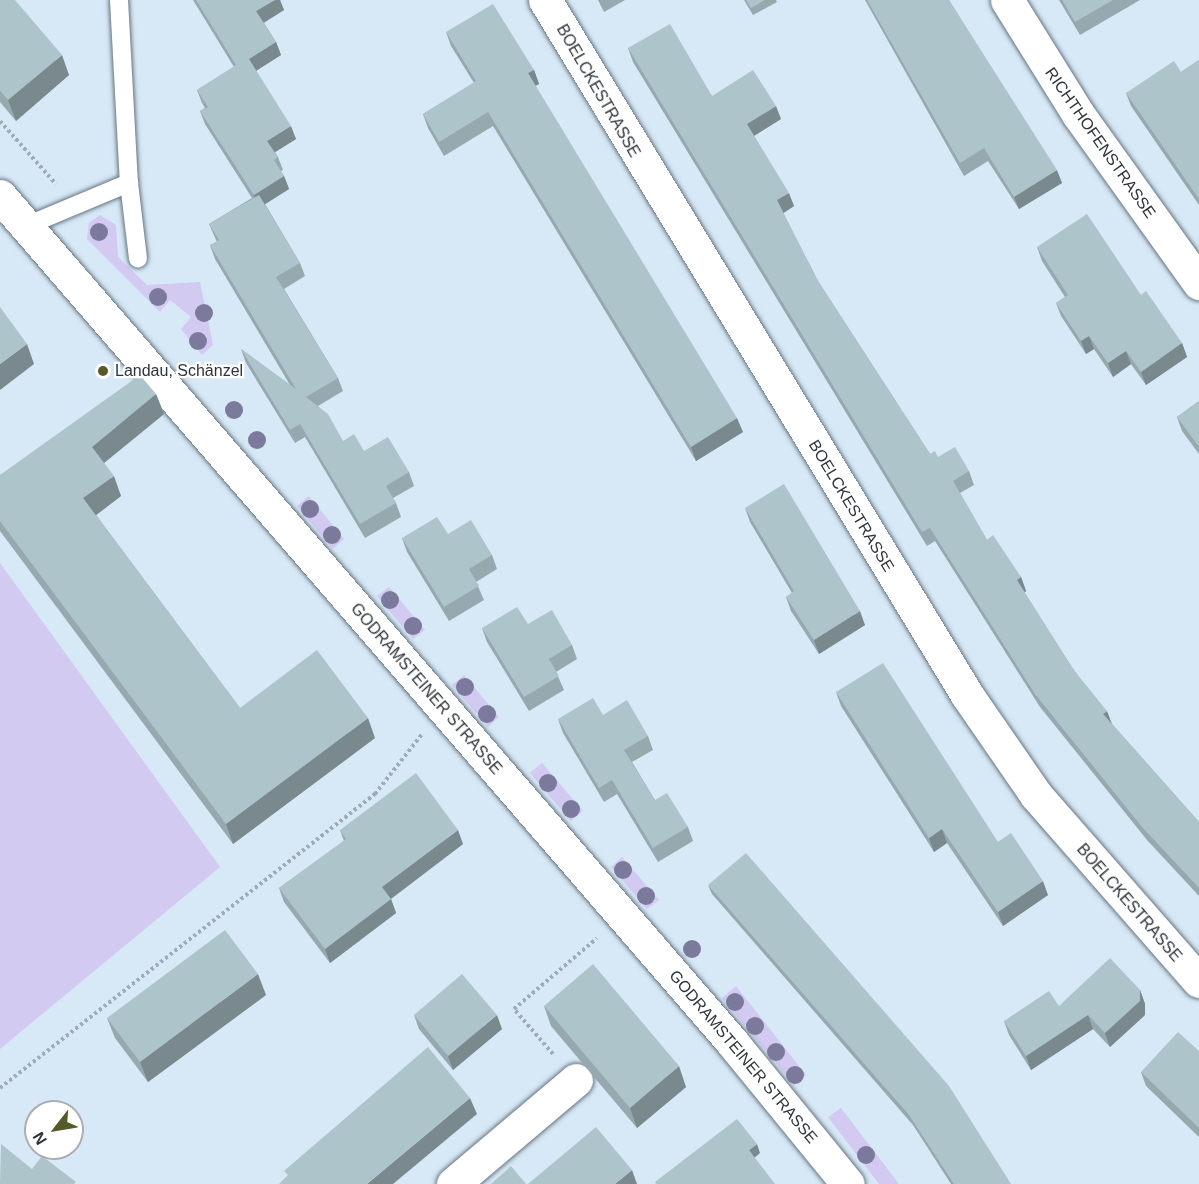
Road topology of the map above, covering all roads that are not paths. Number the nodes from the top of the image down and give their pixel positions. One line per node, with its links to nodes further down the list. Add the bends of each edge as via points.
1 (119, 0): 4 (lane)
2 (545, 0): 9 (street, BOELCKESTRASSE, via 967,695 1036,795)
3 (1007, 0): 8 (street, RICHTHOFENSTRASSE, via 1107,156)
4 (129, 183): 6 (lane, via 72,203); 7 (lane)
5 (0, 196): 6 (street, GODRAMSTEINER STRASSE)
6 (26, 226): 12 (street, GODRAMSTEINER STRASSE, via 732,1042)
7 (138, 258)
8 (1199, 283)
9 (1199, 981)
10 (576, 1080): 11 (street)
11 (453, 1184)
12 (848, 1184)

